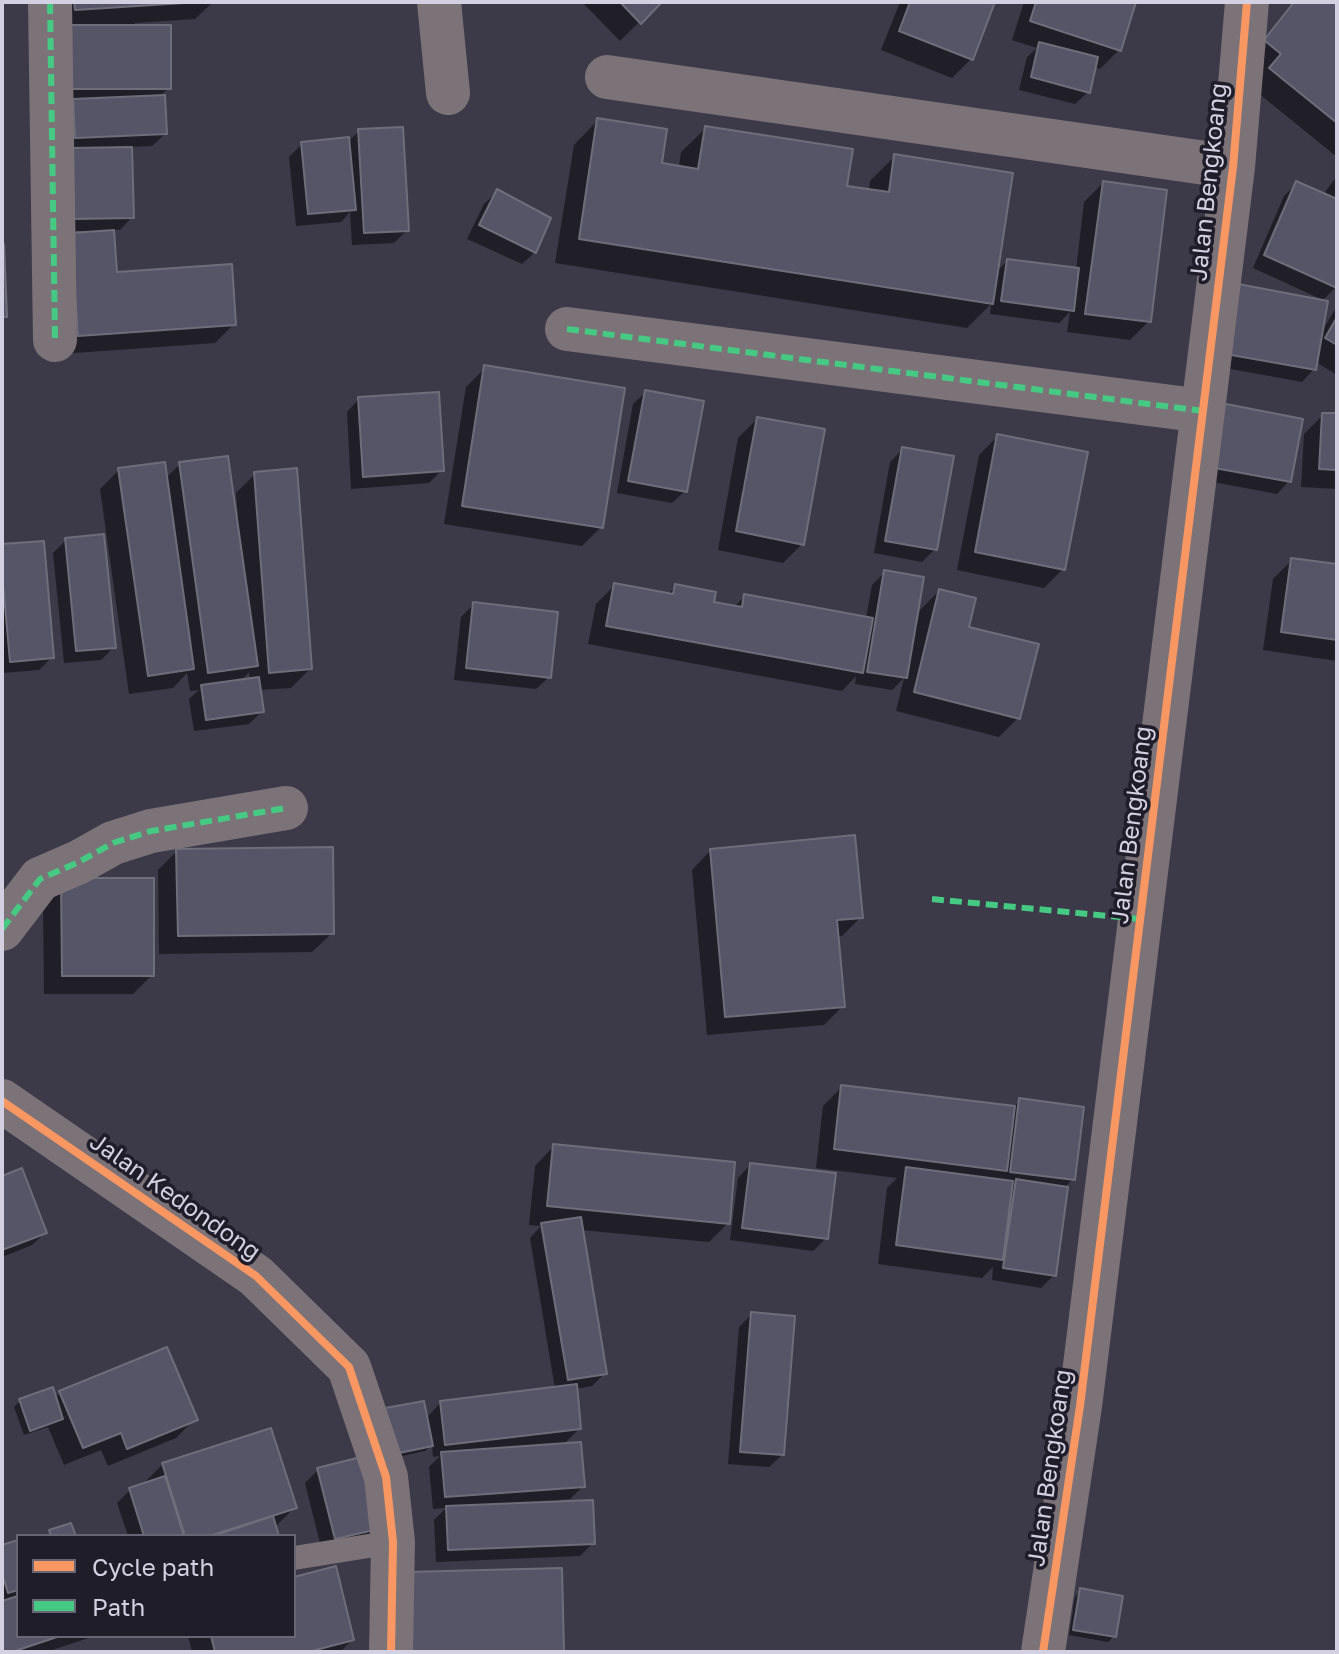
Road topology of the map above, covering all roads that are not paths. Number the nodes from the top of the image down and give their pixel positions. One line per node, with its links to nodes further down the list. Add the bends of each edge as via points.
1 (50, 2): 8 (street)
2 (439, 2): 5 (street)
3 (1247, 2): 6 (street, Jalan Bengkoang)
4 (607, 77): 6 (street)
5 (448, 93)
6 (1233, 167): 9 (street, Jalan Bengkoang)
7 (567, 329): 9 (street)
8 (55, 340)
9 (1203, 411): 16 (street, Jalan Bengkoang, via 1080,1406)
10 (286, 808): 11 (street, via 151,831 113,843 40,879)
11 (2, 929)
12 (2, 1101): 13 (street, Jalan Kedondong, via 256,1276 349,1367 386,1477)
13 (393, 1542): 14 (lane); 15 (street, Jalan Kedondong)
14 (296, 1558)
15 (391, 1652)
16 (1043, 1652)

